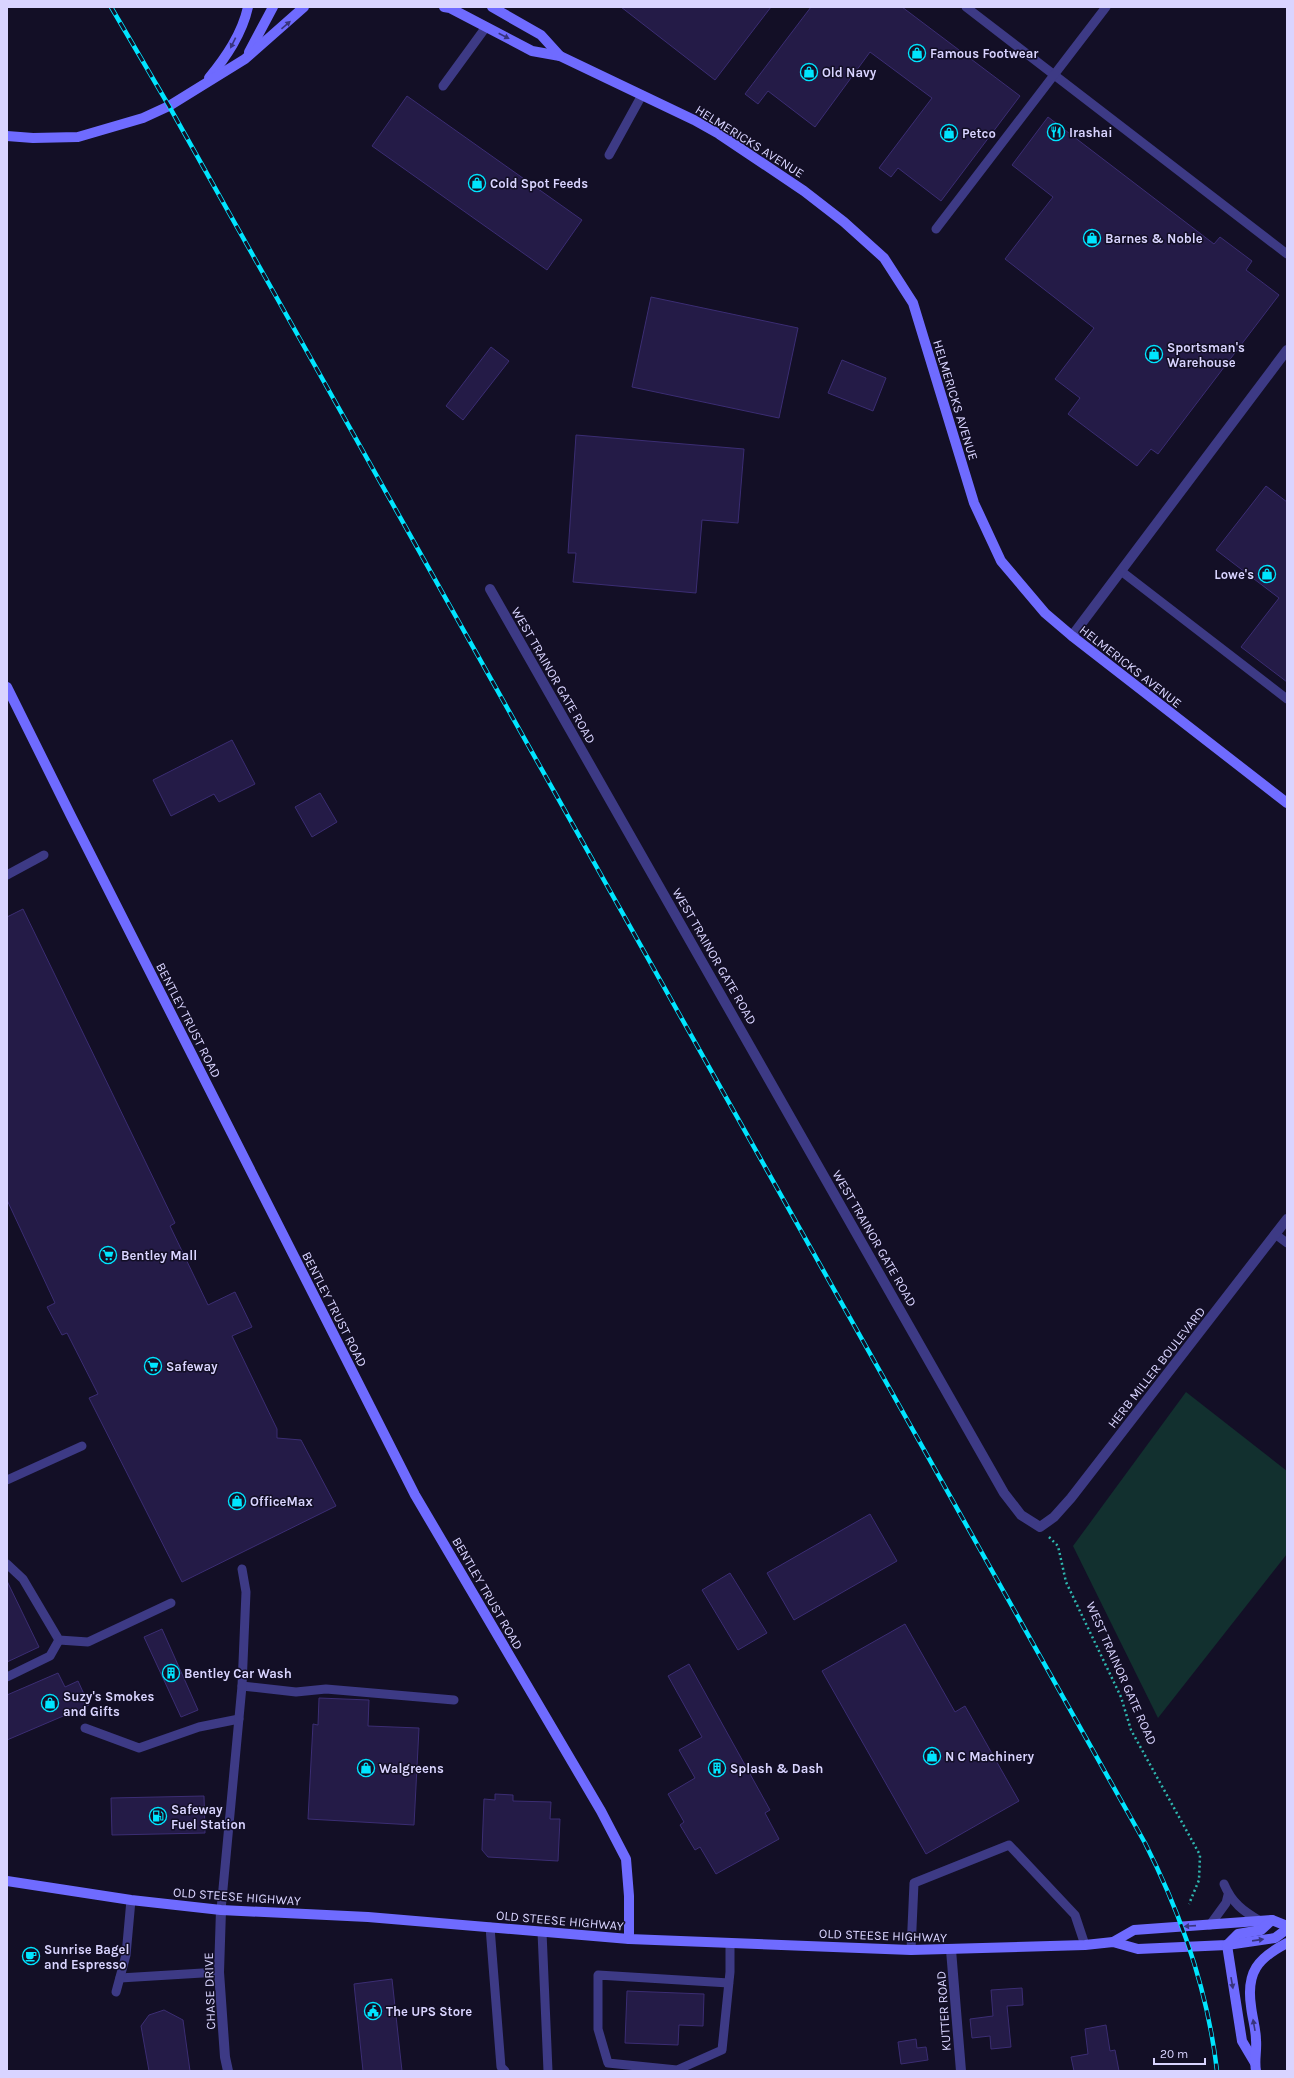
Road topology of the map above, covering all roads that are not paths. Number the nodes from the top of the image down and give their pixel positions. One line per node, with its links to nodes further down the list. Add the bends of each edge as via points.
1 (248, 7): 13 (street, one-way to 13, via 246,18 226,58)
2 (273, 7): 11 (street)
3 (304, 7): 11 (street, one-way to 3)
4 (448, 7): 9 (street, HELMERICKS AVENUE)
5 (492, 7): 8 (street, HELMERICKS AVENUE)
6 (966, 7): 12 (lane)
7 (1106, 7): 12 (lane)
8 (506, 10): 10 (street, HELMERICKS AVENUE, via 541,35)
9 (486, 27): 10 (street, HELMERICKS AVENUE, one-way to 10, via 532,51); 14 (lane)
10 (560, 56): 15 (street, HELMERICKS AVENUE)
11 (245, 59): 13 (street)
12 (1054, 74): 18 (lane); 19 (lane)
13 (203, 84): 16 (street, via 170,106 98,133 78,137)
14 (443, 86)
15 (642, 95): 17 (lane); 23 (street, HELMERICKS AVENUE, via 713,130 758,159 844,222 884,258 913,303 974,503 1001,561 1045,613)
16 (7, 136)
17 (609, 155)
18 (936, 229)
19 (1287, 254)
20 (1287, 350): 21 (street)
21 (1121, 571): 23 (street); 25 (lane)
22 (490, 590): 34 (street, WEST TRAINOR GATE ROAD, via 1004,1493 1021,1514)
23 (1072, 636): 26 (street, HELMERICKS AVENUE)
24 (7, 687): 56 (street, BENTLEY TRUST ROAD, via 415,1494 601,1811 626,1859)
25 (1287, 699)
26 (1287, 803)
27 (44, 855): 28 (lane)
28 (7, 875)
29 (1287, 1219): 30 (street, HERB MILLER BOULEVARD)
30 (1275, 1234): 31 (lane); 34 (street, HERB MILLER BOULEVARD, via 1071,1498)
31 (1287, 1243)
32 (82, 1446): 33 (lane)
33 (7, 1480)
34 (1040, 1528)
35 (7, 1564): 38 (lane, via 23,1579)
36 (242, 1568): 40 (lane, via 246,1592)
37 (171, 1603): 38 (lane, via 88,1642)
38 (59, 1640): 39 (lane, via 50,1656)
39 (7, 1677)
40 (242, 1686): 41 (lane, via 296,1692 326,1689); 42 (lane)
41 (454, 1700)
42 (239, 1719): 43 (lane, via 199,1727 139,1748); 48 (lane)
43 (85, 1728)
44 (7, 1881): 47 (street, OLD STEESE HIGHWAY)
45 (1224, 1884): 46 (lane)
46 (1228, 1895): 50 (lane, via 1239,1909); 51 (lane, via 1221,1911)
47 (131, 1900): 48 (street, OLD STEESE HIGHWAY); 65 (lane, via 126,1955)
48 (221, 1910): 53 (street, OLD STEESE HIGHWAY, via 368,1917); 64 (street, CHASE DRIVE)
49 (1272, 1920): 50 (street, OLD STEESE HIGHWAY); 52 (street, OLD STEESE HIGHWAY); 61 (street, via 1261,1930 1238,1934)
50 (1260, 1921): 51 (street, OLD STEESE HIGHWAY)
51 (1210, 1925): 57 (street, OLD STEESE HIGHWAY, one-way to 57, via 1134,1930)
52 (1287, 1926)
53 (490, 1927): 55 (street, OLD STEESE HIGHWAY); 70 (lane, via 501,2067)
54 (1287, 1930): 61 (street, OLD STEESE HIGHWAY, one-way to 54, via 1275,1938)
55 (542, 1932): 56 (street, OLD STEESE HIGHWAY); 71 (lane)
56 (629, 1939): 58 (street, OLD STEESE HIGHWAY)
57 (1113, 1942): 60 (street, OLD STEESE HIGHWAY); 61 (street, OLD STEESE HIGHWAY, via 1138,1949)
58 (730, 1943): 62 (street, OLD STEESE HIGHWAY); 66 (lane)
59 (1287, 1943): 68 (street, one-way to 59, via 1256,2040 1250,2004 1251,1980 1255,1968 1268,1953)
60 (1086, 1945): 62 (lane, via 1074,1915 1009,1845 914,1883); 63 (street, OLD STEESE HIGHWAY)
61 (1227, 1945): 68 (street, one-way to 68, via 1242,2041)
62 (911, 1950): 63 (street, OLD STEESE HIGHWAY)
63 (951, 1950): 72 (street, KUTTER ROAD)
64 (219, 1972): 65 (lane); 69 (street, CHASE DRIVE)
65 (120, 1978): 67 (lane)
66 (729, 1983): 66 (lane, via 722,2050 677,2070 608,2064 598,2029 598,1975)
67 (116, 1992)
68 (1255, 2067)
69 (228, 2071)
70 (504, 2071)
71 (548, 2071)
72 (960, 2071)

